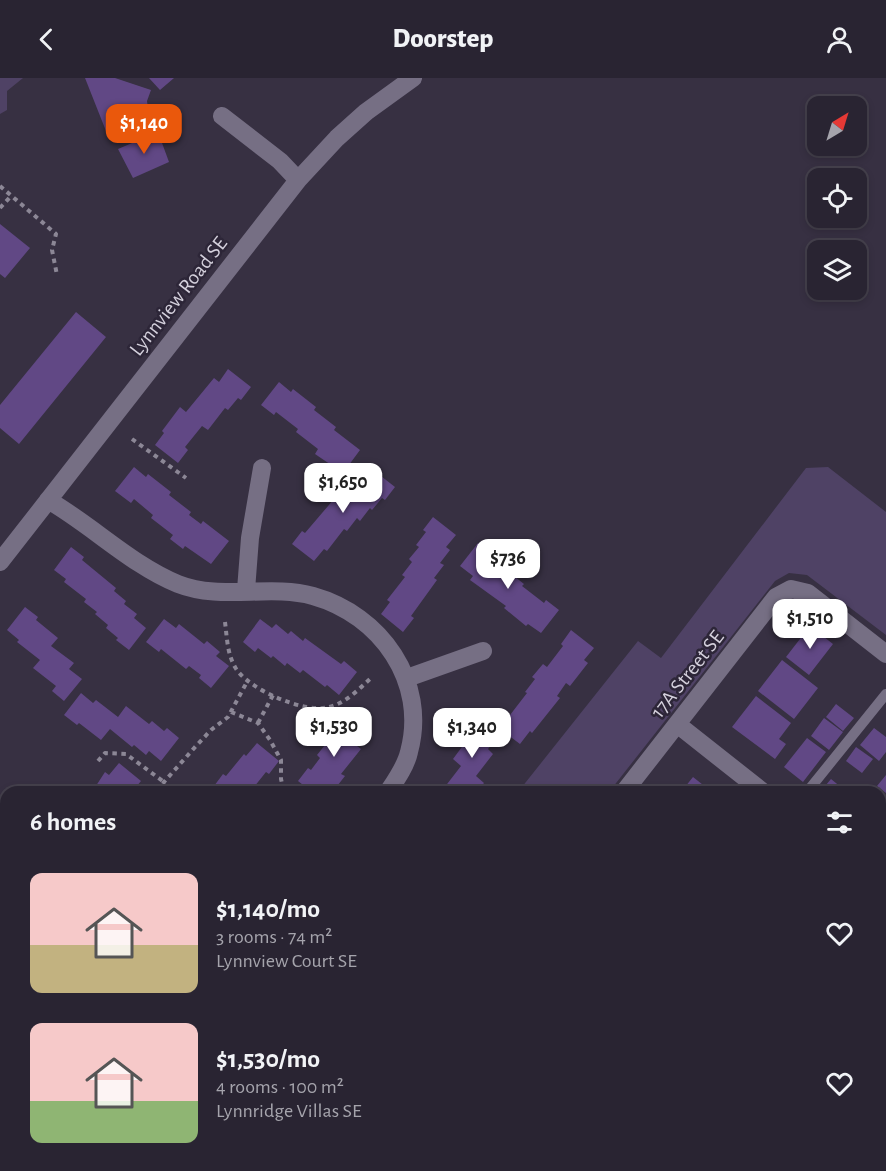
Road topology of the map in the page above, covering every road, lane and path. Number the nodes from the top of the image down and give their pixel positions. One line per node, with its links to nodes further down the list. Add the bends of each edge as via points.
1 (413, 78): 3 (street, Lynnview Road SE, via 366,112)
2 (222, 116): 3 (street)
3 (298, 180): 11 (street, Lynnview Road SE)
4 (0, 186): 5 (path)
5 (11, 196): 6 (path); 7 (path, via 56,234 52,250)
6 (0, 208)
7 (57, 275)
8 (132, 439): 10 (path)
9 (262, 468): 13 (street)
10 (186, 478)
11 (48, 500): 12 (street, Lynnview Road SE); 13 (street, via 129,557 178,584 212,592)
12 (0, 562)
13 (246, 590): 18 (street, via 312,596 339,606 381,637)
14 (225, 622): 19 (path, via 230,655)
15 (483, 651): 18 (street)
16 (886, 654): 24 (street, 17A Street SE, via 808,593 791,589 776,597)
17 (371, 678): 21 (path, via 352,696 329,708 310,707)
18 (407, 678): 29 (street, via 415,714 409,753)
19 (248, 680): 21 (path); 22 (path)
20 (886, 694): 32 (lane)
21 (273, 696): 23 (path)
22 (231, 712): 23 (path); 26 (path)
23 (258, 723): 28 (path, via 281,760)
24 (677, 724): 30 (street, 17A Street SE); 31 (street)
25 (98, 761): 26 (path, via 105,753 126,754)
26 (164, 782): 27 (path)
27 (162, 786)
28 (283, 786)
29 (392, 786)
30 (629, 786)
31 (756, 786)
32 (812, 786)

